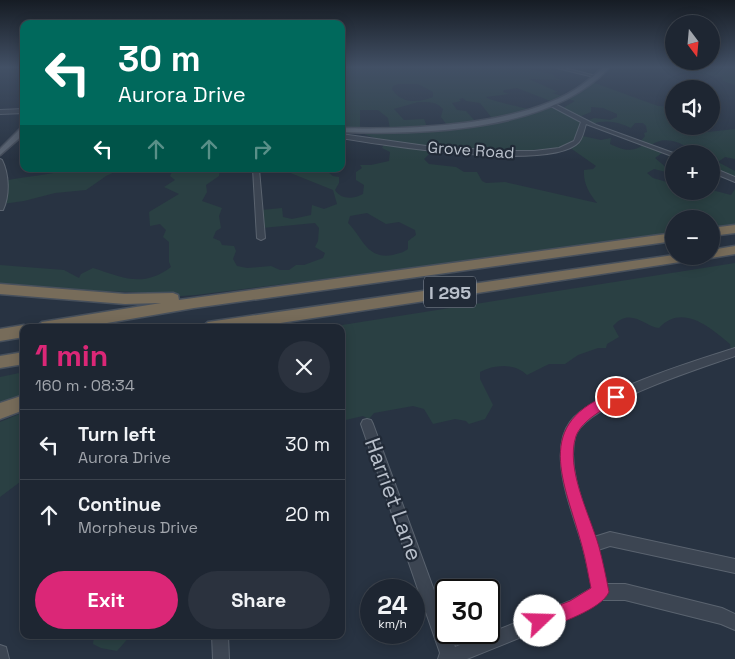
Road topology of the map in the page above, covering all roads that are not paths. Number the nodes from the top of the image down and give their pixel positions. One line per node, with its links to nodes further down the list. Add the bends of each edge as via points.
1 (563, 99): 2 (main road)
2 (551, 104): 5 (street); 6 (main road, via 454,125 403,130)
3 (20, 111): 4 (street)
4 (0, 112)
5 (584, 121): 8 (street, Grove Road, via 579,139 568,147 522,153 478,153); 9 (street)
6 (345, 130)
7 (20, 134): 10 (main road)
8 (345, 136)
9 (665, 152)
10 (0, 153)
11 (0, 161): 17 (street, via 3,200)
12 (720, 167): 14 (street)
13 (256, 172): 20 (street)
14 (735, 172)
15 (720, 174): 16 (street)
16 (735, 180)
17 (0, 208)
18 (735, 229): 19 (highway)
19 (720, 231)
20 (261, 238)
21 (665, 238): 26 (highway, I 295)
22 (735, 250): 23 (highway)
23 (720, 252)
24 (665, 260): 27 (highway, I 295)
25 (0, 289): 26 (highway, via 141,299)
26 (287, 290): 28 (highway, I 295)
27 (378, 302): 29 (highway, I 295); 30 (highway)
28 (68, 324)
29 (234, 324)
30 (275, 324)
31 (20, 332): 32 (highway)
32 (0, 335)
33 (735, 352): 39 (street, via 601,403 574,425 566,455 568,474)
34 (20, 359): 35 (highway)
35 (0, 362)
36 (20, 404): 37 (highway)
37 (0, 411)
38 (367, 424): 45 (street, Harriet Lane)
39 (590, 546): 40 (street, via 610,539); 41 (street)
40 (735, 566)
41 (600, 592): 42 (street, via 625,592); 45 (street, via 575,607)
42 (735, 622)
43 (220, 639): 47 (street)
44 (0, 653): 46 (street)
45 (449, 658)
46 (1, 659)
47 (221, 659)

